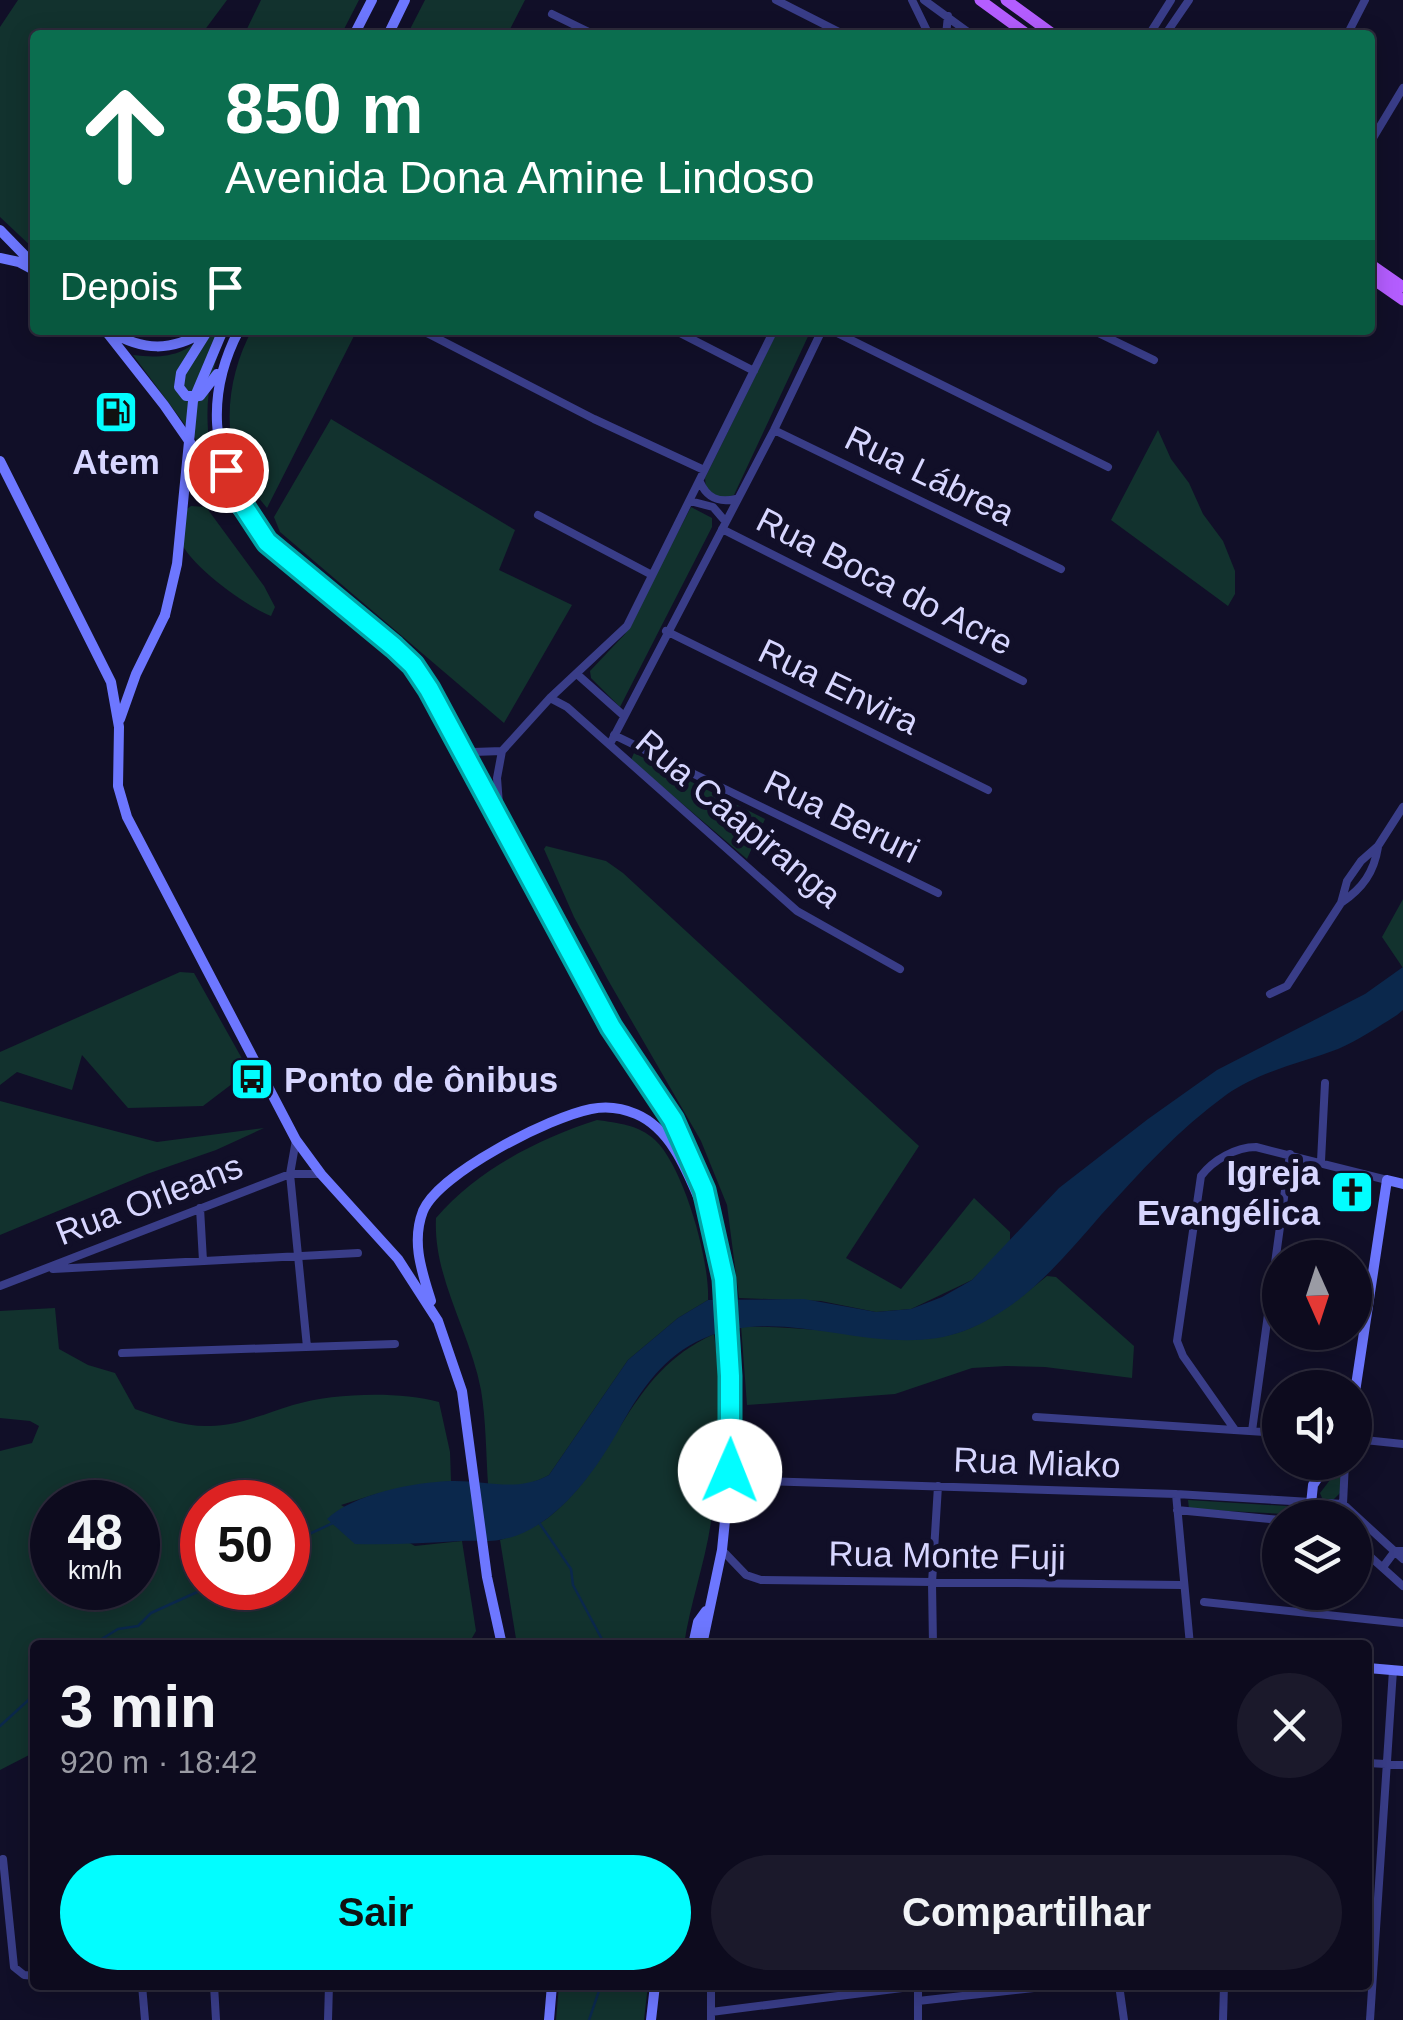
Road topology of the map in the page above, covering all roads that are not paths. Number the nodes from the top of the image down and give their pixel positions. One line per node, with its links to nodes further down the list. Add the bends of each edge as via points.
1 (372, 0): 11 (main road)
2 (405, 0): 16 (main road)
3 (776, 0): 18 (street)
4 (912, 0): 19 (street)
5 (924, 0): 13 (street)
6 (980, 0): 22 (main road)
7 (1006, 0): 23 (main road)
8 (1171, 0): 24 (street)
9 (1189, 0): 25 (street)
10 (1365, 0): 26 (street)
11 (365, 12): 14 (main road); 15 (main road)
12 (552, 14): 17 (street)
13 (948, 16): 20 (street); 21 (street)
14 (356, 30)
15 (363, 30)
16 (390, 30)
17 (585, 30)
18 (836, 30)
19 (926, 30)
20 (947, 30)
21 (966, 30)
22 (1021, 30)
23 (1047, 30)
24 (1152, 30)
25 (1168, 30)
26 (1350, 30)
27 (1403, 88): 28 (street)
28 (1375, 134)
29 (0, 230): 31 (main road)
30 (0, 258): 32 (main road)
31 (30, 263)
32 (30, 266)
33 (1375, 267): 35 (main road)
34 (1375, 280): 36 (main road)
35 (1403, 287)
36 (1403, 300)
37 (110, 335): 61 (main road)
38 (115, 335): 39 (main road, via 151,348)
39 (198, 335)
40 (204, 335): 50 (main road, via 178,386 186,396 200,396)
41 (221, 335): 70 (main road, bridge, via 193,402 177,564 165,615)
42 (237, 335): 50 (main road)
43 (431, 335): 55 (street)
44 (684, 335): 51 (street)
45 (772, 335): 51 (street)
46 (820, 335): 52 (street)
47 (841, 335): 54 (street)
48 (1102, 335): 49 (street)
49 (1154, 360)
50 (222, 367): 61 (main road, via 217,424 226,470)
51 (754, 371): 55 (street)
52 (774, 430): 57 (street); 62 (street, Rua Lábrea)
53 (0, 461): 70 (main road, via 111,682)
54 (1108, 468)
55 (704, 470): 56 (street)
56 (700, 482): 57 (street, via 710,497); 58 (street)
57 (737, 499): 60 (street)
58 (690, 501): 60 (street, Rua Boca do Acre, via 714,507); 63 (street)
59 (538, 515): 63 (street)
60 (724, 525): 64 (street); 66 (street, Rua Boca do Acre)
61 (267, 542): 72 (main road, via 413,665)
62 (1060, 570)
63 (652, 575): 65 (street, via 624,630)
64 (666, 631): 69 (street); 74 (street, Rua Envira)
65 (576, 676): 67 (street); 68 (street, via 564,696); 69 (street)
66 (1023, 681)
67 (550, 698): 68 (street, Rua Caapiranga); 73 (street)
68 (567, 707): 71 (street, Rua Caapiranga)
69 (623, 715): 71 (street)
70 (119, 727): 83 (main road, via 118,786 127,818)
71 (612, 740): 78 (street, Rua Beruri); 80 (street, Rua Caapiranga, via 797,912)
72 (459, 744): 73 (street, via 473,752); 76 (main road)
73 (502, 751): 76 (street, via 496,778)
74 (988, 790)
75 (1403, 807): 77 (street)
76 (500, 822): 91 (main road, via 611,1027 673,1120 704,1190)
77 (1378, 846): 79 (street, via 1361,860); 79 (street, via 1375,868)
78 (938, 893)
79 (1341, 903): 81 (street, via 1287,986)
80 (900, 969)
81 (1270, 994)
82 (1325, 1083): 85 (street)
83 (296, 1140): 86 (street); 87 (main road)
84 (1290, 1154): 85 (street); 103 (street, via 1242,1148 1201,1176 1177,1332 1182,1356); 104 (street)
85 (1320, 1162): 88 (street)
86 (290, 1174): 87 (street, Rua Orleans); 90 (street, Rua Orleans); 93 (street)
87 (321, 1174): 97 (main road, via 398,1258)
88 (1387, 1180): 89 (main road); 101 (main road)
89 (1403, 1184)
90 (200, 1208): 94 (street); 95 (street, Rua Orleans)
91 (716, 1239): 97 (main road, via 674,1148 656,1127 618,1108 577,1112 449,1178 429,1200 418,1249); 115 (main road, via 732,1451)
92 (358, 1253): 93 (street)
93 (298, 1256): 94 (street); 99 (street)
94 (203, 1261): 95 (street)
95 (45, 1270): 96 (street, Rua Orleans)
96 (0, 1286)
97 (438, 1321): 126 (main road, via 462,1391)
98 (395, 1344): 99 (street)
99 (307, 1347): 100 (street)
100 (122, 1353)
101 (1358, 1370)
102 (1036, 1417): 103 (street)
103 (1235, 1430): 104 (street)
104 (1252, 1431): 105 (street)
105 (1262, 1432)
106 (1372, 1440): 107 (street)
107 (1403, 1444)
108 (760, 1481): 109 (street, Rua Miako)
109 (938, 1486): 110 (street, Rua Miako); 120 (street)
110 (1176, 1494): 111 (street, Rua Miako); 112 (street)
111 (1262, 1500)
112 (1177, 1510): 113 (street); 121 (street)
113 (1262, 1518)
114 (1372, 1528): 116 (street)
115 (722, 1550): 120 (street, Rua Monte Fuji, via 746,1575 761,1580); 124 (main road)
116 (1399, 1551): 118 (street); 119 (street)
117 (1372, 1558): 119 (street)
118 (1403, 1559)
119 (1382, 1567): 122 (street)
120 (932, 1583): 121 (street, Rua Monte Fuji); 129 (street)
121 (1182, 1584): 130 (street)
122 (1403, 1586)
123 (1204, 1602): 125 (street)
124 (710, 1606): 127 (main road); 128 (main road)
125 (1403, 1623)
126 (501, 1640)
127 (693, 1640)
128 (703, 1640)
129 (934, 1640)
130 (1189, 1640)
131 (1372, 1668): 132 (main road)
132 (1398, 1671): 134 (street)
133 (1372, 1763): 134 (street)
134 (1389, 1764): 135 (street); 159 (street)
135 (1403, 1766)
136 (4, 1859): 137 (street, via 14,1967)
137 (30, 1976)
138 (143, 1990): 151 (street)
139 (214, 1990): 152 (street)
140 (329, 1990): 153 (street)
141 (552, 1990): 154 (main road)
142 (654, 1990): 155 (main road)
143 (711, 1990): 150 (street)
144 (890, 1990): 150 (street)
145 (918, 1990): 149 (street)
146 (1016, 1990): 149 (street)
147 (1120, 1990): 157 (street)
148 (1224, 1990): 158 (street)
149 (918, 2001): 156 (street)
150 (711, 2016)
151 (146, 2020)
152 (216, 2020)
153 (328, 2020)
154 (549, 2020)
155 (651, 2020)
156 (918, 2020)
157 (1124, 2020)
158 (1223, 2020)
159 (1370, 2020)

